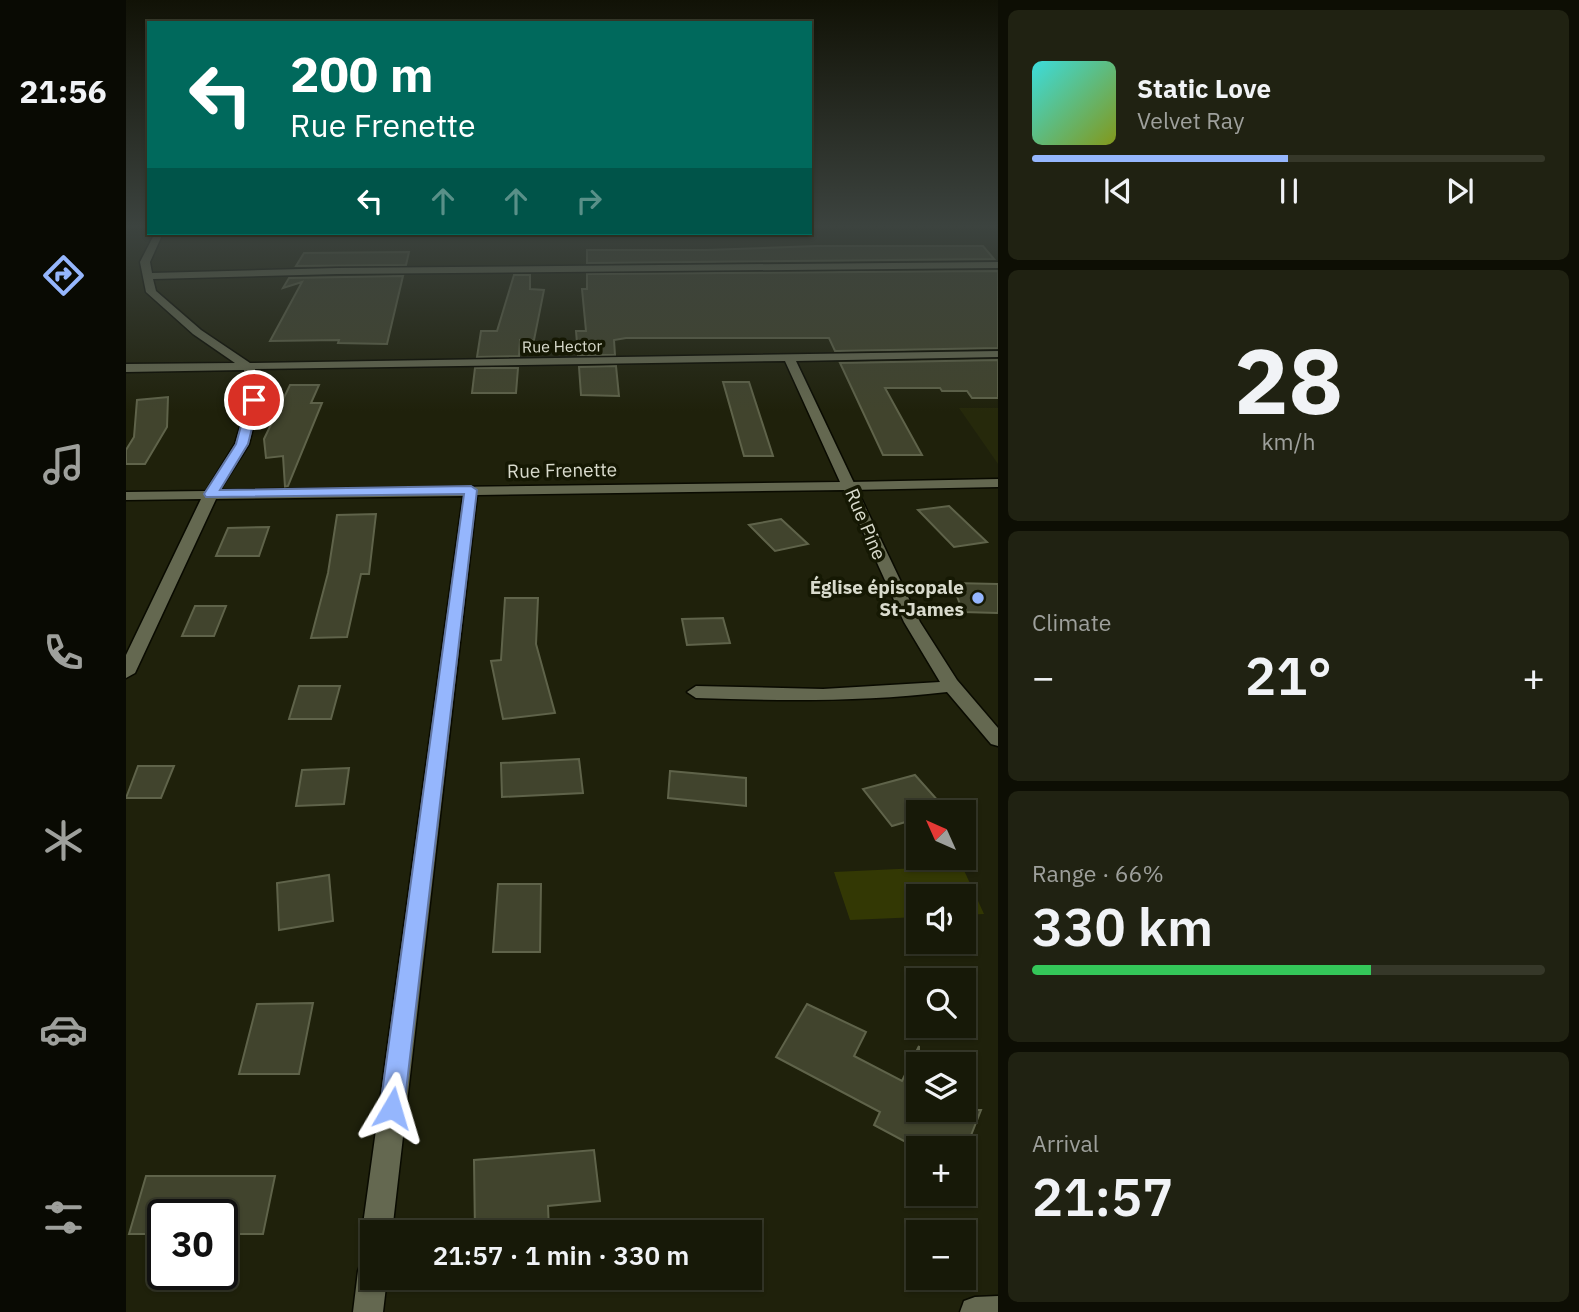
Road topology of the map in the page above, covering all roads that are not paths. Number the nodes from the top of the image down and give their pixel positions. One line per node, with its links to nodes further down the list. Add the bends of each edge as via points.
1 (150, 288): 4 (street, via 197,332)
2 (998, 354): 3 (street, Rue Hector)
3 (789, 358): 4 (street, Rue Hector); 7 (street, Rue Pine)
4 (249, 367): 5 (street, Rue Hector); 9 (street, via 254,400 242,444)
5 (126, 368)
6 (998, 483): 7 (lane, Rue Frenette)
7 (849, 486): 8 (street, Rue Frenette); 12 (street, Rue Pine, via 878,555)
8 (471, 490): 9 (street, Rue Frenette); 15 (street)
9 (211, 494): 10 (street, Rue Frenette); 11 (street)
10 (126, 496)
11 (126, 673)
12 (950, 686): 13 (street, via 840,696); 14 (street, Rue Pine)
13 (696, 692)
14 (998, 740)
15 (379, 1220)
16 (371, 1290): 18 (street)
17 (998, 1311): 19 (street)
18 (368, 1312)
19 (975, 1312)

